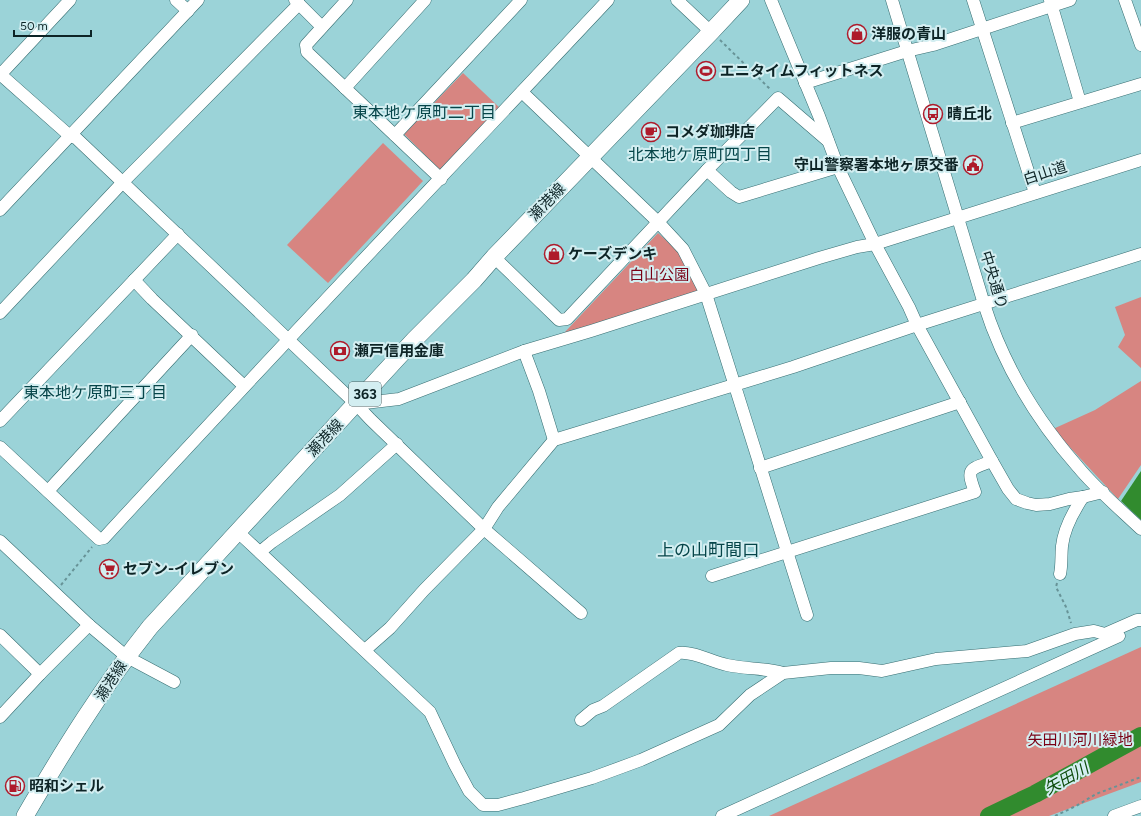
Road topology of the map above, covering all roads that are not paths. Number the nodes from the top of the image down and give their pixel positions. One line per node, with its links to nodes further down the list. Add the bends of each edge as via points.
1 (70, 0): 23 (street)
2 (176, 0): 17 (street)
3 (198, 0): 17 (street)
4 (347, 0): 18 (street)
5 (425, 0): 26 (street)
6 (521, 0): 30 (street)
7 (608, 0): 27 (street)
8 (677, 0): 20 (street)
9 (741, 0): 20 (highway, 瀬港線 / 363)
10 (771, 0): 24 (street)
11 (892, 0): 22 (street, 中央通り)
12 (973, 0): 19 (street)
13 (1070, 0): 16 (street)
14 (1125, 0): 21 (street)
15 (297, 2): 18 (street); 38 (street)
16 (1051, 3): 19 (street); 28 (street)
17 (188, 11): 31 (street)
18 (322, 27): 26 (street, via 306,45 307,52)
19 (981, 28): 22 (street); 29 (street)
20 (711, 32): 33 (highway, 瀬港線 / 363)
21 (1141, 45)
22 (907, 51): 24 (street); 41 (street, 中央通り)
23 (0, 75): 31 (street)
24 (805, 83): 32 (street)
25 (1141, 84): 28 (street)
26 (345, 88): 30 (street)
27 (522, 92): 33 (street); 37 (street)
28 (1080, 102): 29 (street)
29 (1012, 122): 39 (street)
30 (395, 135): 37 (street)
31 (70, 136): 38 (street, via 76,138); 40 (street)
32 (829, 142): 35 (street); 36 (street, via 778,98)
33 (590, 157): 42 (street); 46 (highway, 瀬港線 / 363)
34 (1141, 160): 39 (street, 白山道)
35 (838, 166): 36 (street, via 739,197); 44 (street)
36 (707, 170): 42 (street)
37 (441, 179): 53 (street)
38 (122, 182): 43 (street); 50 (street)
39 (1035, 193): 41 (street, 白山道)
40 (0, 210)
41 (959, 218): 44 (street, 白山道); 49 (street, 中央通り)
42 (658, 222): 46 (street, via 568,318 559,320); 48 (street, via 683,249)
43 (178, 234): 47 (street); 53 (street)
44 (875, 244): 48 (street, 白山道, via 819,258); 51 (street)
45 (1141, 254): 49 (street)
46 (494, 257): 58 (highway, 瀬港線 / 363)
47 (134, 280): 52 (street); 59 (street)
48 (706, 294): 54 (street, 白山道); 56 (street)
49 (984, 304): 51 (street); 66 (street, 中央通り, via 1006,360 1047,430 1078,468)
50 (1, 309)
51 (917, 325): 56 (street); 57 (street)
52 (192, 335): 55 (street); 65 (street)
53 (288, 339): 55 (street); 58 (street)
54 (524, 351): 58 (street, 白山道, via 399,399); 60 (street)
55 (244, 386): 65 (street, via 104,538 99,539)
56 (734, 386): 60 (street); 64 (street)
57 (960, 402): 63 (street); 64 (street)
58 (356, 404): 61 (street); 70 (highway, 瀬港線 / 363)
59 (0, 421)
60 (554, 440): 68 (street, via 498,507)
61 (397, 444): 68 (street); 72 (street, via 340,495)
62 (0, 447): 65 (street)
63 (992, 461): 67 (street, via 1008,489 1016,498 1027,504 1050,504); 73 (street, via 973,469 970,473 975,492)
64 (760, 468): 73 (street)
65 (48, 491)
66 (1103, 492): 67 (street); 69 (street, 中央通り)
67 (1083, 497): 74 (street, via 1066,529)
68 (484, 529): 76 (street); 82 (street, via 390,628)
69 (1141, 529)
70 (238, 532): 72 (street); 83 (highway, 瀬港線 / 363, via 150,627)
71 (0, 541): 80 (street)
72 (260, 552): 82 (street)
73 (787, 552): 75 (street); 77 (street)
74 (1060, 574)
75 (712, 576)
76 (581, 613)
77 (807, 615)
78 (1141, 620): 84 (street, via 1105,634 1094,631 1075,634 1027,651 936,659 882,672 859,668 831,668)
79 (1141, 624): 92 (street)
80 (89, 625): 83 (street); 85 (street)
81 (0, 635): 85 (street)
82 (365, 650): 90 (street, via 430,712 469,791 483,805)
83 (127, 657): 86 (street); 91 (highway, 瀬港線 / 363)
84 (783, 673): 88 (street, via 726,665 679,652); 90 (street, via 750,695 719,725 642,760)
85 (40, 674): 87 (street)
86 (174, 682)
87 (0, 717)
88 (582, 720)
89 (1141, 806): 93 (street)
90 (500, 811)
91 (25, 816)
92 (722, 816)
93 (1114, 816)

